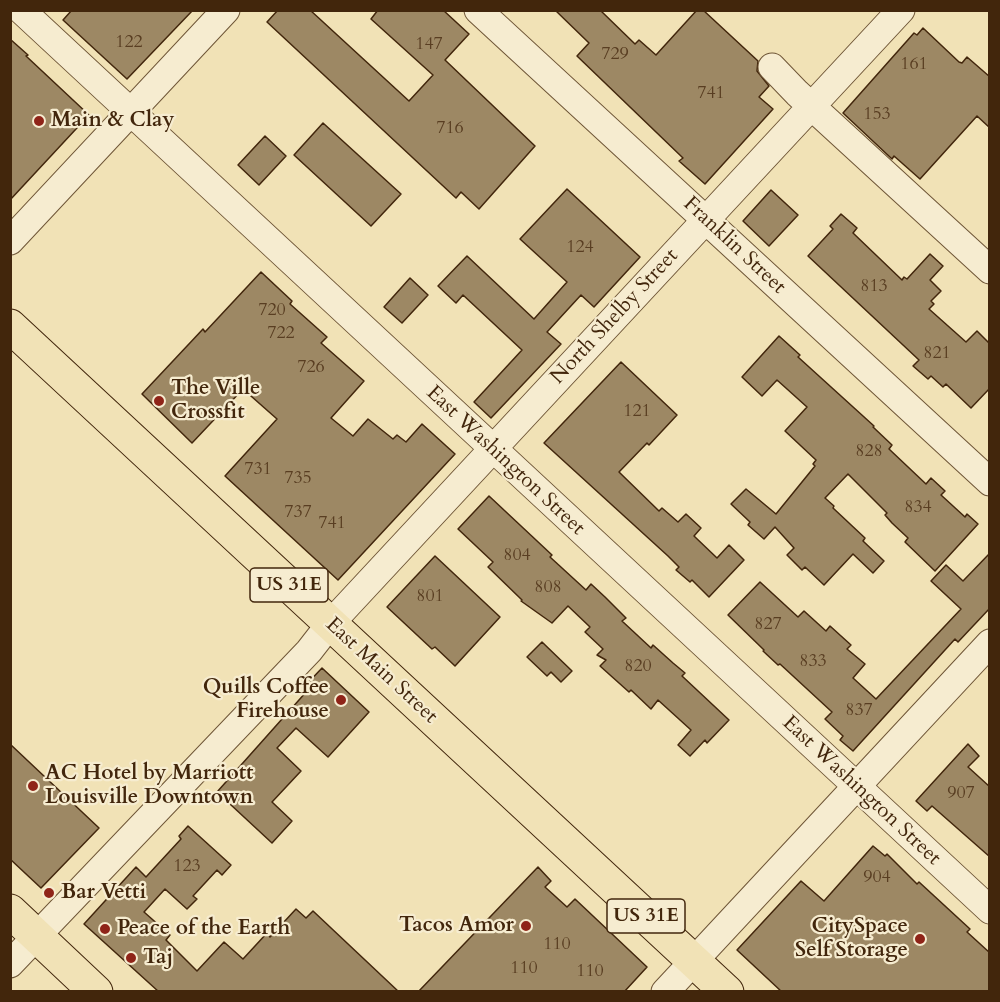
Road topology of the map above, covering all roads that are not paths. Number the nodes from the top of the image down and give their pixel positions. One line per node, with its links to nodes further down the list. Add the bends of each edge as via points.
1 (21, 10): 7 (street, East Washington Street)
2 (226, 10): 7 (street)
3 (478, 10): 8 (street, Franklin Street)
4 (901, 10): 6 (street, North Shelby Street)
5 (772, 67): 6 (street)
6 (812, 106): 8 (street, North Shelby Street); 10 (street)
7 (132, 111): 9 (street); 12 (street, East Washington Street)
8 (705, 221): 12 (street, North Shelby Street); 13 (street, Franklin Street)
9 (10, 241)
10 (990, 270)
11 (10, 326): 14 (main road, East Main Street / US 31E)
12 (492, 449): 14 (street, North Shelby Street); 16 (street, East Washington Street)
13 (990, 482)
14 (330, 624): 19 (street, North Shelby Street, via 309,651); 20 (main road, East Main Street / US 31E)
15 (990, 643): 16 (street)
16 (856, 787): 17 (street, East Washington Street); 20 (street)
17 (990, 910)
18 (10, 911): 19 (main road)
19 (38, 937): 21 (street, North Shelby Street); 22 (main road)
20 (695, 961): 23 (street); 24 (main road, East Main Street / US 31E)
21 (10, 964)
22 (96, 992)
23 (665, 992)
24 (726, 992)

